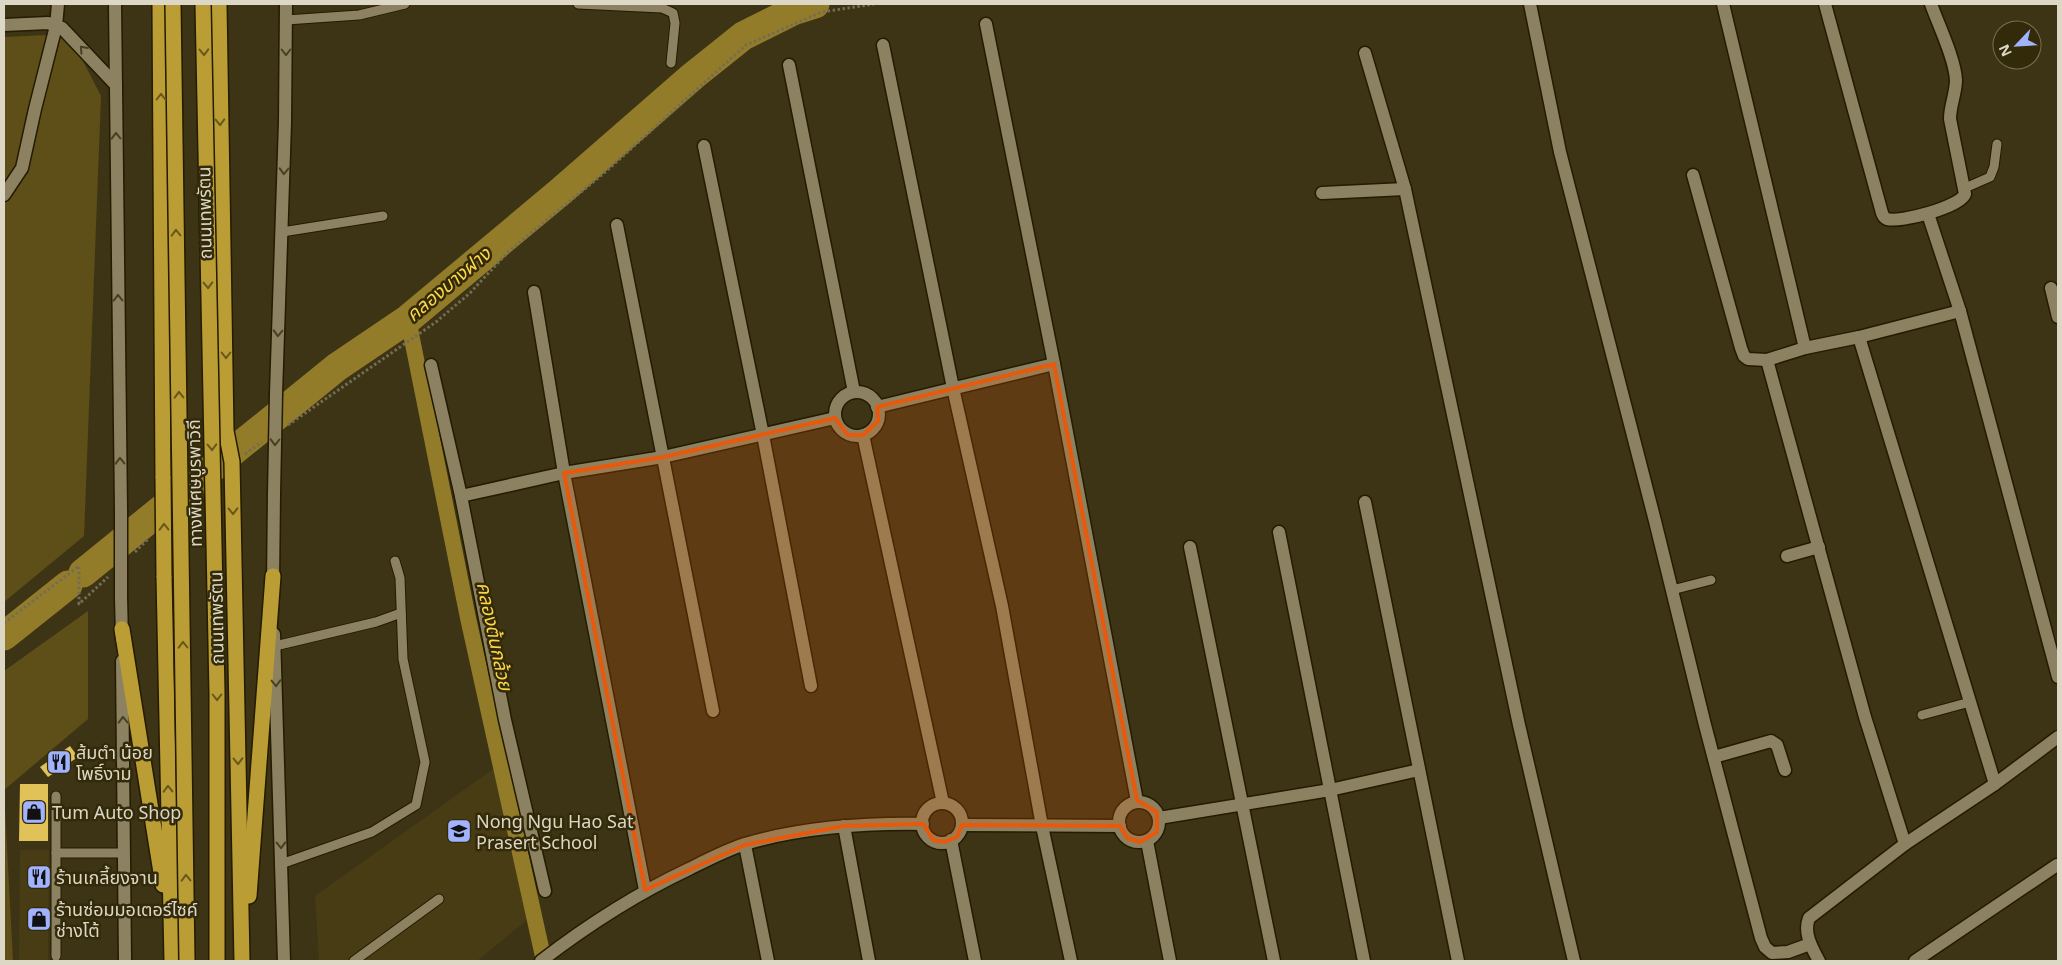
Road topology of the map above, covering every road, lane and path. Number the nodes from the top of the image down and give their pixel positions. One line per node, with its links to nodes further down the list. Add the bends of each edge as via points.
1 (58, 4): 18 (street)
2 (115, 4): 23 (street)
3 (160, 4): 104 (highway, one-way to 3, bridge, via 164,576)
4 (173, 4): 109 (highway, ทางพิเศษบูรพาวิถี, one-way to 4, bridge)
5 (203, 4): 110 (highway, ทางพิเศษบูรพาวิถี, one-way to 110, bridge, via 217,682)
6 (219, 4): 53 (highway, ถนนเทพรัตน, one-way to 53, via 226,431)
7 (286, 4): 15 (street)
8 (405, 4): 15 (lane, via 359,15)
9 (578, 4): 21 (lane, via 662,8 673,14)
10 (874, 4): 48 (path, via 822,12 746,45 603,174 509,250 470,293 436,322)
11 (1530, 4): 67 (street, via 1560,152)
12 (1723, 4): 40 (street)
13 (1825, 4): 31 (street, via 1882,213 1890,220)
14 (1931, 4): 27 (street, via 1954,69 1956,81 1950,119)
15 (286, 20): 34 (street, one-way to 34)
16 (986, 24): 42 (street)
17 (4, 25): 18 (street, via 48,23)
18 (56, 26): 23 (street, one-way to 18, via 75,40); 30 (street, via 22,168)
19 (883, 45): 44 (street)
20 (1365, 53): 28 (street)
21 (671, 63)
22 (789, 65): 45 (street)
23 (116, 85): 70 (street, one-way to 23, bridge)
24 (1997, 144): 27 (lane, via 1990,177)
25 (704, 146): 49 (street)
26 (1693, 175): 41 (street, via 1743,353 1748,359)
27 (1965, 188): 31 (street, via 1963,198)
28 (1405, 189): 29 (street); 123 (street, via 1519,725)
29 (1322, 193)
30 (4, 195)
31 (1928, 214): 37 (street)
32 (383, 216): 34 (lane)
33 (617, 225): 52 (street)
34 (282, 232): 65 (street, one-way to 65, bridge)
35 (2051, 288): 38 (street)
36 (534, 292): 54 (street)
37 (1960, 311): 39 (street); 72 (street)
38 (2058, 317)
39 (1859, 337): 40 (street); 74 (street)
40 (1805, 348): 41 (street)
41 (1767, 360): 60 (street)
42 (1054, 364): 44 (street); 84 (street)
43 (431, 365): 55 (street)
44 (954, 388): 46 (street); 91 (street, via 1002,606)
45 (854, 392): 46 (street, via 868,396); 47 (street, via 842,398)
46 (877, 407): 50 (street, via 878,421)
47 (835, 418): 49 (street); 50 (street, via 848,434)
48 (287, 426)
49 (763, 435): 52 (street); 73 (street)
50 (863, 435): 85 (street)
51 (264, 442): 53 (path)
52 (663, 457): 54 (street); 75 (street)
53 (236, 460): 111 (highway, ถนนเทพรัตน, one-way to 111)
54 (564, 473): 55 (street); 101 (street)
55 (461, 496): 102 (street, via 505,720)
56 (1365, 502): 79 (street)
57 (1279, 532): 82 (street)
58 (153, 534): 61 (path)
59 (1190, 547): 86 (street)
60 (1819, 547): 62 (street); 95 (street, via 1865,717)
61 (132, 554)
62 (1787, 556)
63 (395, 561): 68 (lane, via 400,578)
64 (112, 573): 69 (path, via 79,604 79,566)
65 (273, 576): 71 (street); 111 (highway)
66 (1711, 580): 67 (lane)
67 (1672, 590): 78 (street)
68 (401, 613): 71 (lane); 99 (lane, via 403,660 425,762 416,805 372,832)
69 (4, 623)
70 (122, 629): 98 (street, one-way to 70); 104 (highway)
71 (275, 646): 99 (street, one-way to 99)
72 (2058, 677)
73 (811, 686)
74 (1970, 702): 76 (lane); 81 (street)
75 (713, 711)
76 (1922, 715)
77 (2058, 737): 81 (street)
78 (1714, 757): 80 (street, via 1771,741 1778,746); 105 (street, via 1765,947 1772,953 1788,952)
79 (1419, 770): 82 (street); 122 (street)
80 (1785, 770)
81 (1995, 784): 95 (street)
82 (1330, 790): 86 (street); 121 (street)
83 (56, 796): 97 (lane)
84 (1137, 801): 87 (street, via 1148,803); 92 (street, via 1124,808)
85 (943, 803): 88 (street, via 930,807); 89 (street, via 955,808)
86 (1242, 805): 87 (street); 120 (street)
87 (1159, 818): 94 (street, via 1157,832)
88 (923, 824): 90 (street); 93 (street, via 924,831 933,840)
89 (962, 825): 91 (street); 93 (street)
90 (844, 826): 96 (street, via 792,833); 116 (street)
91 (1042, 826): 92 (street); 118 (street)
92 (1120, 826): 94 (street, via 1122,833 1133,841)
93 (951, 840): 117 (street)
94 (1147, 841): 119 (street)
95 (1905, 844): 105 (street, via 1809,918)
96 (745, 845): 101 (street); 115 (street)
97 (56, 853): 98 (lane); 106 (lane)
98 (124, 853): 107 (street)
99 (281, 864): 112 (street)
100 (2057, 865): 125 (street)
101 (645, 890): 114 (street, via 596,920)
102 (545, 891)
103 (439, 898): 113 (lane)
104 (172, 943): 108 (highway)
105 (1810, 944): 124 (street)
106 (56, 956)
107 (125, 961)
108 (172, 961)
109 (188, 961)
110 (217, 961)
111 (243, 961)
112 (284, 961)
113 (354, 961)
114 (541, 961)
115 (768, 961)
116 (870, 961)
117 (975, 961)
118 (1071, 961)
119 (1170, 961)
120 (1274, 961)
121 (1364, 961)
122 (1458, 961)
123 (1574, 961)
124 (1818, 961)
125 (1915, 961)

